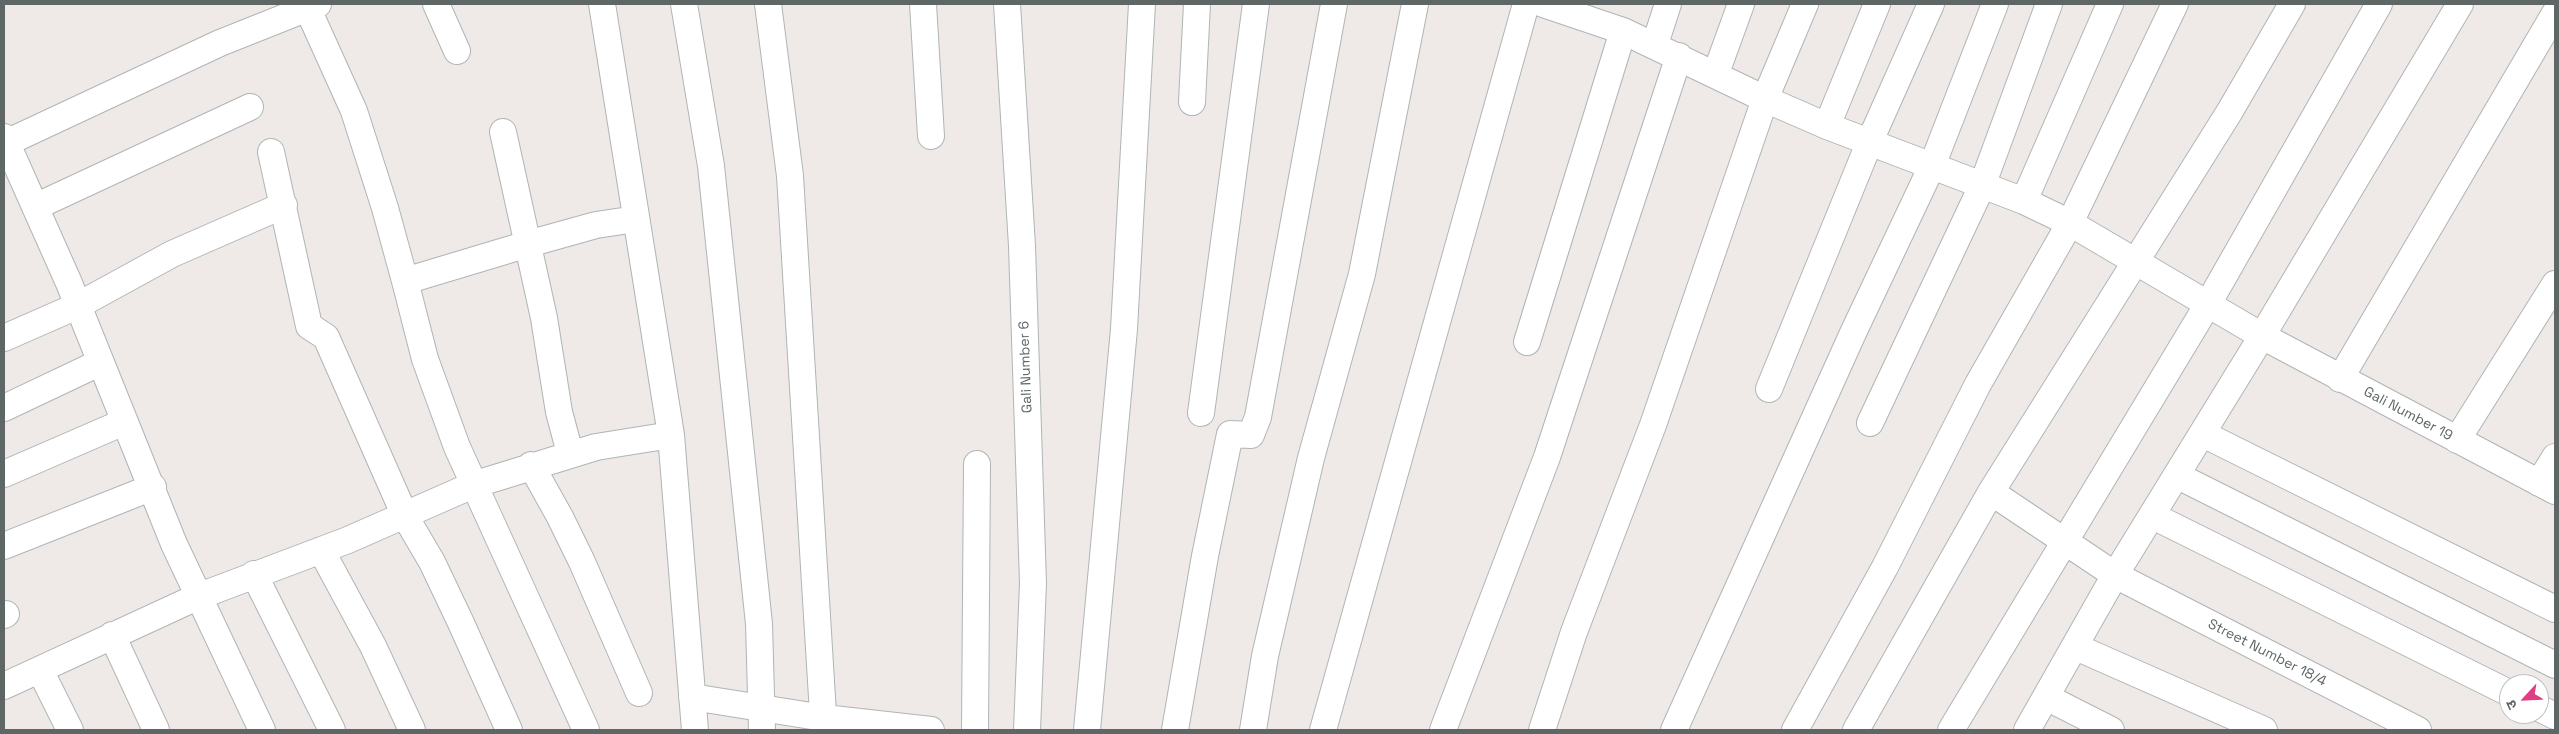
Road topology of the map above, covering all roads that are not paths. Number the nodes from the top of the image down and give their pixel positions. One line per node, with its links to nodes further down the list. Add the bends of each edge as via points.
1 (436, 4): 31 (street)
2 (602, 4): 48 (street)
3 (684, 4): 97 (street, via 711,166 759,624)
4 (768, 4): 99 (street, via 790,176)
5 (923, 4): 39 (street)
6 (1007, 4): 111 (street, Gali Number 6, via 1022,246 1033,583)
7 (1142, 4): 112 (street, via 1124,329)
8 (1197, 4): 35 (street)
9 (1256, 4): 63 (street)
10 (1334, 4): 113 (street, via 1258,417 1251,435 1230,434)
11 (1414, 4): 114 (street, via 1362,274 1307,477 1265,656)
12 (1526, 4): 115 (street)
13 (1543, 4): 27 (street, Gali Number 19)
14 (1668, 4): 30 (street)
15 (1741, 4): 33 (street)
16 (1805, 4): 34 (street)
17 (1877, 4): 37 (street)
18 (1932, 4): 41 (street)
19 (1995, 4): 43 (street)
20 (2049, 4): 44 (street)
21 (2110, 4): 45 (street)
22 (2175, 4): 49 (street)
23 (2292, 4): 51 (street, via 2230,111)
24 (2379, 4): 54 (street)
25 (2460, 4): 56 (street)
26 (312, 6): 40 (street, via 220,42); 52 (street, via 354,111)
27 (1598, 12): 29 (street, Gali Number 19)
28 (2555, 13): 60 (street)
29 (1623, 30): 30 (street, Gali Number 19); 58 (street)
30 (1655, 44): 32 (street, Gali Number 19)
31 (457, 51)
32 (1679, 56): 33 (street, Gali Number 19); 116 (street, via 1547,458)
33 (1716, 73): 34 (street, Gali Number 19)
34 (1765, 99): 37 (street, Gali Number 19); 117 (street, via 1653,425 1574,632)
35 (1192, 102)
36 (250, 107): 47 (street)
37 (1827, 126): 41 (street, Gali Number 19)
38 (503, 132): 50 (street)
39 (930, 136)
40 (5, 140): 47 (street)
41 (1870, 141): 43 (street, Gali Number 19); 61 (street)
42 (271, 152): 46 (street)
43 (1932, 166): 44 (street, Gali Number 19); 118 (street, via 1852,333)
44 (1982, 186): 45 (street, Gali Number 19); 65 (street)
45 (2024, 201): 49 (street, Gali Number 19)
46 (284, 205): 55 (street, via 172,254); 79 (street, via 309,326 326,337)
47 (34, 207): 55 (street)
48 (636, 219): 50 (street); 67 (street)
49 (2070, 223): 51 (street, Gali Number 19); 119 (street, via 1978,384 1885,567)
50 (528, 244): 52 (street); 69 (street, via 544,318 553,383)
51 (2135, 260): 54 (street, Gali Number 19); 78 (street)
52 (405, 281): 75 (street, via 425,359)
53 (2555, 284): 68 (street)
54 (2208, 304): 56 (street, Gali Number 19); 81 (street)
55 (77, 306): 57 (street); 59 (street)
56 (2262, 336): 60 (street, Gali Number 19); 66 (street)
57 (4, 338)
58 (1526, 342)
59 (99, 363): 62 (street); 64 (street)
60 (2340, 379): 68 (street, Gali Number 19)
61 (1769, 389)
62 (4, 408)
63 (1201, 413)
64 (124, 422): 73 (street); 76 (street)
65 (1870, 422)
66 (2203, 434): 74 (street); 87 (street)
67 (671, 435): 69 (street); 95 (street)
68 (2457, 440): 77 (street, Gali Number 19)
69 (570, 453): 72 (street)
70 (2555, 457): 77 (street)
71 (977, 464): 110 (street)
72 (531, 465): 75 (street); 94 (street, via 577,553)
73 (4, 474)
74 (2178, 476): 80 (street); 90 (street)
75 (473, 485): 79 (street); 108 (street)
76 (153, 487): 82 (street); 86 (street)
77 (2547, 487)
78 (1991, 492): 81 (street, Street Number 18/4); 120 (street)
79 (405, 516): 83 (street); 107 (street, via 448,597)
80 (2153, 516): 85 (street); 93 (street)
81 (2062, 542): 85 (street, Street Number 18/4); 121 (street)
82 (4, 546)
83 (321, 550): 84 (street); 106 (street, via 373,646)
84 (254, 574): 86 (street); 105 (street)
85 (2115, 575): 89 (street); 98 (street, Street Number 18/4)
86 (198, 597): 88 (street); 104 (street)
87 (2555, 610)
88 (112, 636): 91 (street); 103 (street)
89 (2076, 647): 96 (street); 100 (street)
90 (2555, 665)
91 (40, 670): 92 (street); 102 (street)
92 (4, 686)
93 (2499, 688)
94 (639, 693)
95 (692, 697): 97 (street); 109 (street)
96 (2046, 697): 122 (street); 123 (street)
97 (762, 719): 99 (street)
98 (2372, 720): 125 (street, Street Number 18/4)
99 (824, 724): 101 (street)
100 (2239, 725): 124 (street)
101 (924, 729)
102 (70, 730)
103 (156, 730)
104 (262, 730)
105 (332, 730)
106 (412, 730)
107 (509, 730)
108 (586, 730)
109 (695, 730)
110 (975, 730)
111 (1027, 730)
112 (1087, 730)
113 (1175, 730)
114 (1253, 730)
115 (1322, 730)
116 (1443, 730)
117 (1542, 730)
118 (1674, 730)
119 (1795, 730)
120 (1856, 730)
121 (1951, 730)
122 (2027, 730)
123 (2111, 730)
124 (2264, 730)
125 (2418, 730)

